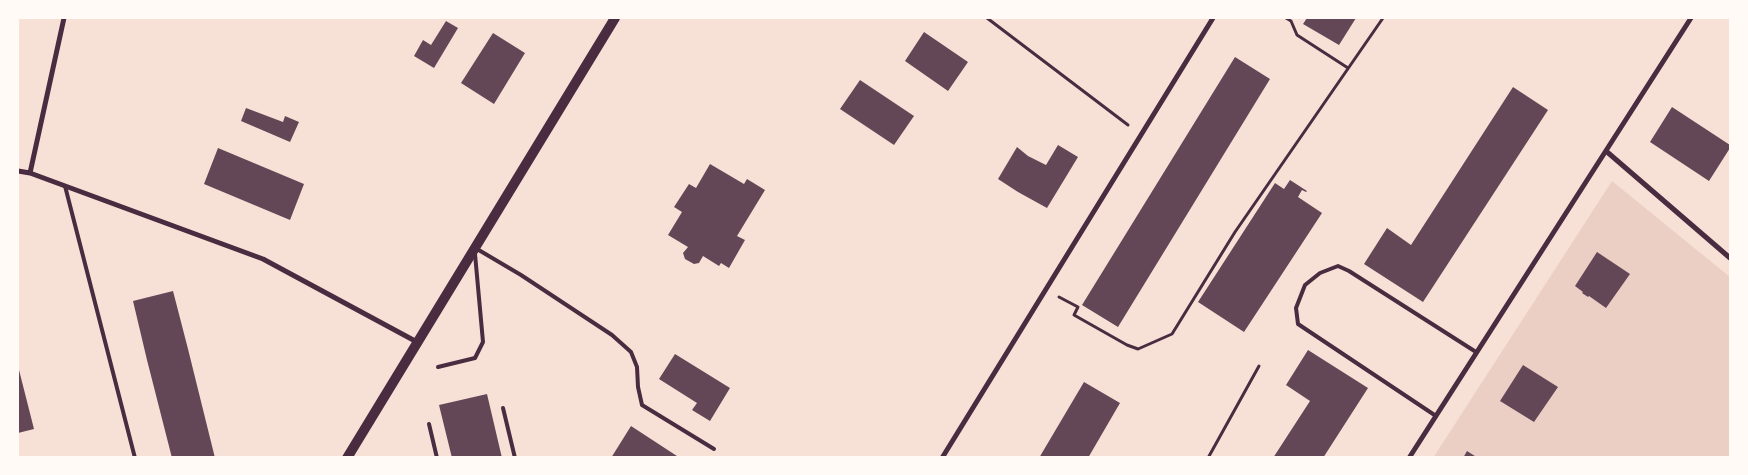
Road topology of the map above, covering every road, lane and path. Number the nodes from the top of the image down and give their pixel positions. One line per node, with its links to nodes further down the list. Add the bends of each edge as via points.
1 (64, 18): 12 (street)
2 (615, 18): 14 (main road)
3 (987, 18): 9 (path)
4 (1213, 18): 9 (street)
5 (1286, 18): 8 (path, via 1297,34)
6 (1383, 18): 8 (path)
7 (1691, 18): 10 (street)
8 (1348, 68): 16 (path, via 1236,232 1172,334 1138,349 1074,315 1078,308)
9 (1141, 134): 16 (street)
10 (1606, 151): 15 (street); 18 (street)
11 (18, 172): 12 (street)
12 (30, 173): 13 (street)
13 (65, 186): 17 (street, via 263,260); 25 (lane)
14 (475, 248): 17 (main road); 20 (lane, via 483,342 475,358); 24 (lane, via 612,335 630,352 637,367 642,405)
15 (1730, 258)
16 (1045, 290): 29 (street)
17 (417, 342): 26 (main road)
18 (1476, 352): 22 (street); 22 (lane, via 1338,266 1320,273 1305,285 1296,308 1298,324)
19 (1259, 366): 30 (path)
20 (438, 367)
21 (503, 408): 28 (lane)
22 (1436, 416): 31 (street)
23 (429, 424): 27 (lane)
24 (714, 449)
25 (134, 458)
26 (346, 458)
27 (437, 458)
28 (515, 458)
29 (942, 458)
30 (1208, 458)
31 (1409, 458)

